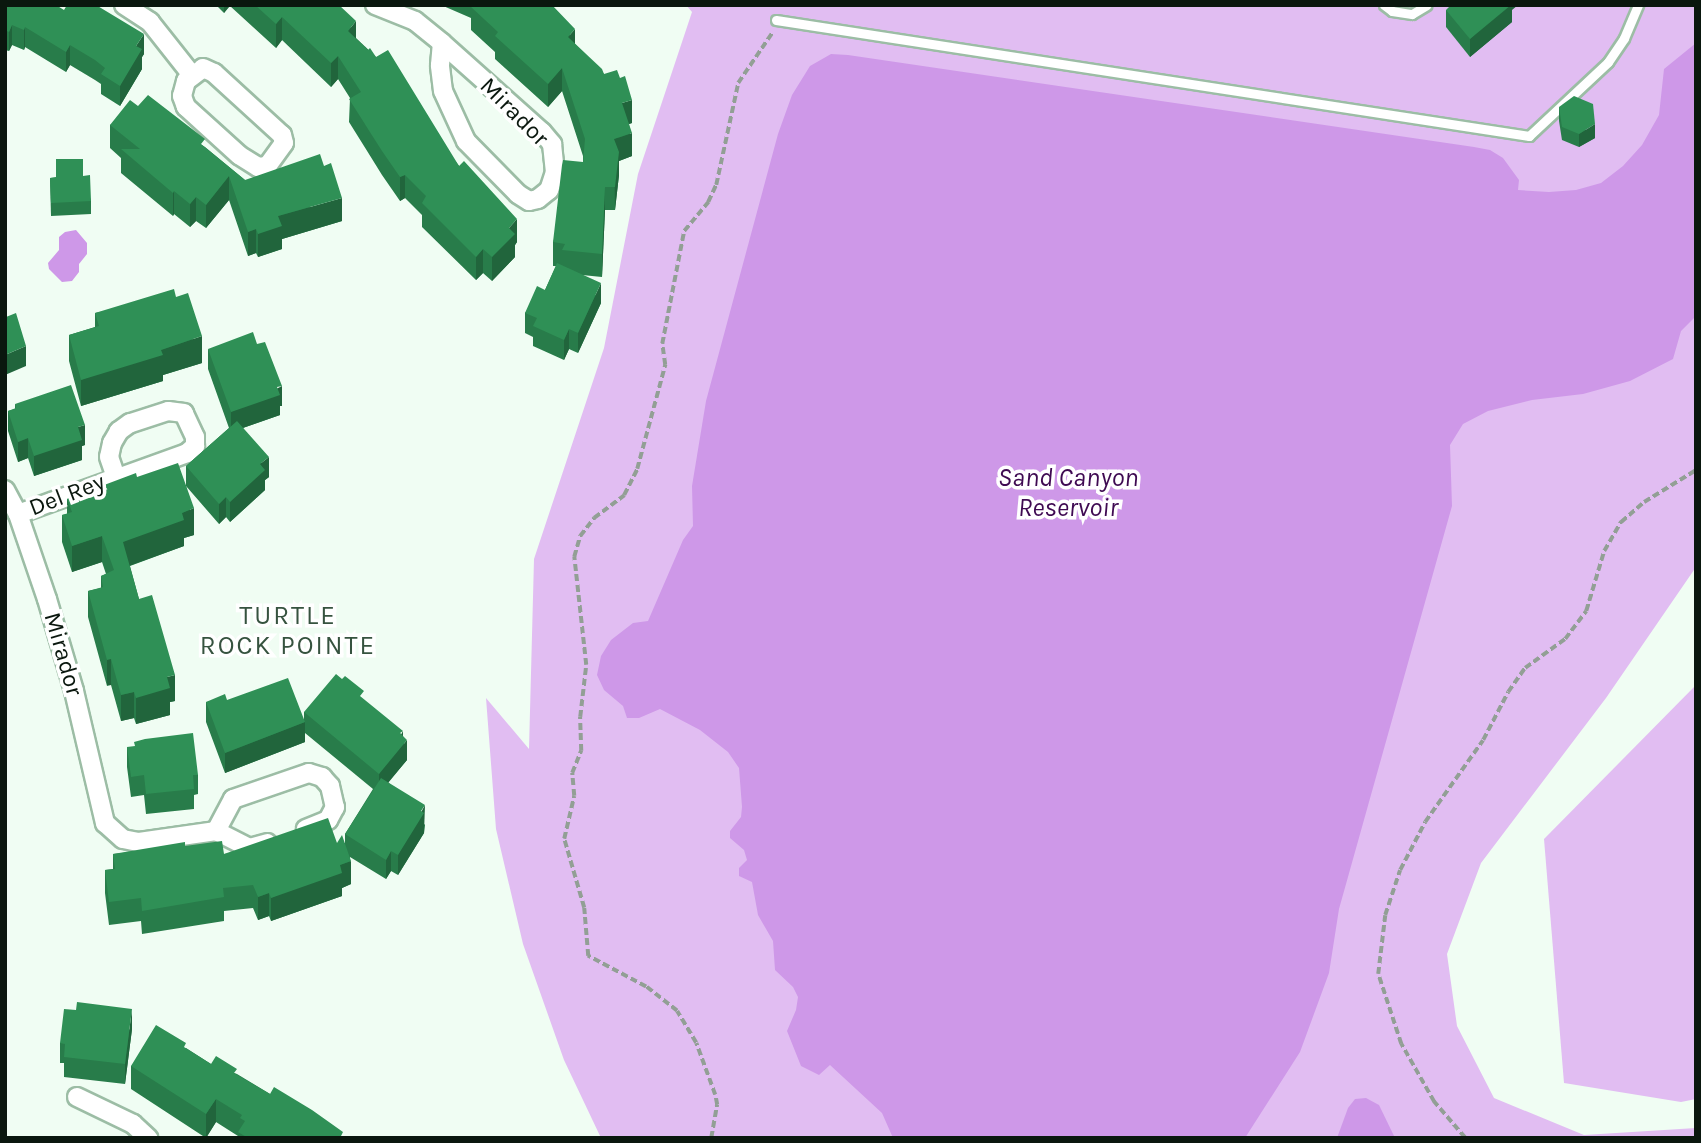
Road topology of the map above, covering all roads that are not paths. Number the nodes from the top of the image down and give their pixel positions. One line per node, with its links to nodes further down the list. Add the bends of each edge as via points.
1 (124, 5): 8 (street, via 150,22)
2 (375, 5): 7 (street, Mirador, via 415,21)
3 (1384, 5): 4 (lane, via 1412,14)
4 (1427, 5)
5 (1638, 5): 6 (lane, via 1608,62 1529,136)
6 (776, 20)
7 (442, 43): 7 (street, Mirador, via 443,91 466,141 518,194 529,201 538,199 549,190 555,172 551,144)
8 (192, 75): 8 (street, via 182,94 186,107 258,167 273,161 284,143 282,135 214,73 204,68)
9 (116, 477): 9 (street, Del Rey, via 187,453 195,446 184,413 168,411 130,423 120,431 109,457); 11 (street, Del Rey)
10 (5, 491): 11 (street, Mirador)
11 (18, 514): 12 (street, Mirador, via 74,691 105,823 123,839 139,842)
12 (216, 831): 12 (street, via 250,848 328,820 335,796 322,777 309,773 290,777 233,799)
13 (77, 1097): 14 (street, via 133,1124)
14 (148, 1138)

